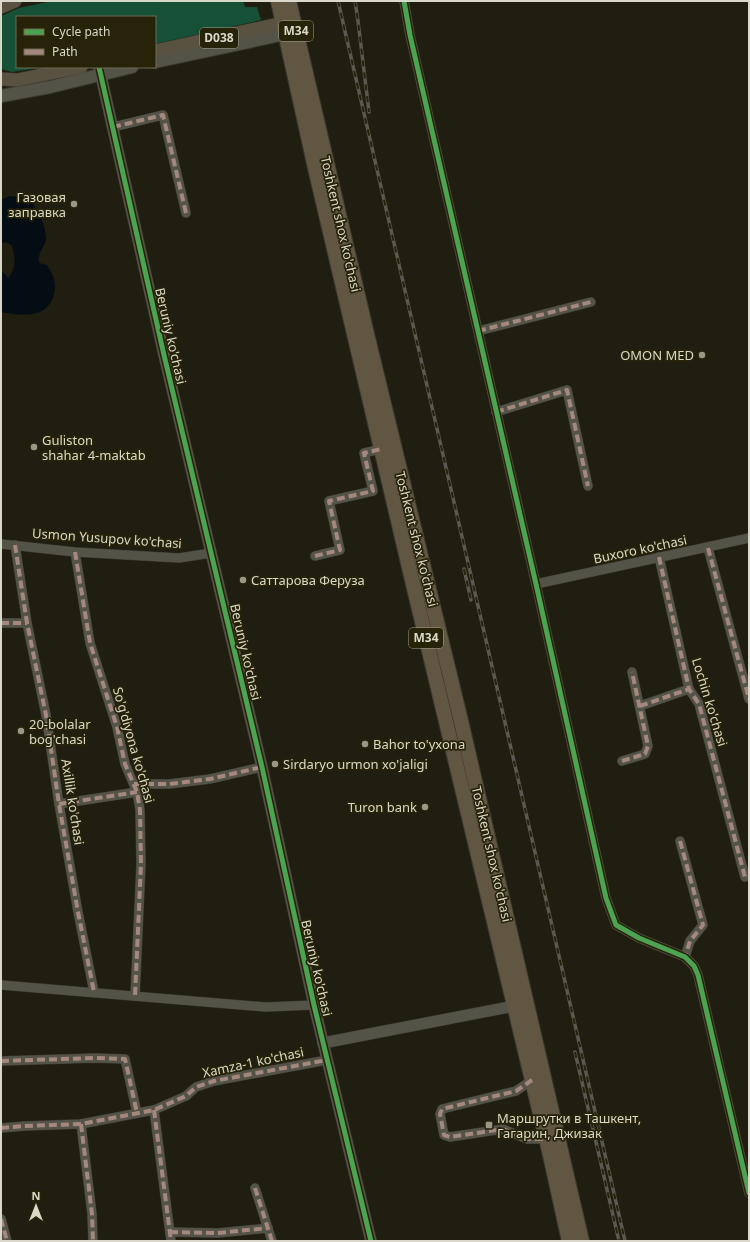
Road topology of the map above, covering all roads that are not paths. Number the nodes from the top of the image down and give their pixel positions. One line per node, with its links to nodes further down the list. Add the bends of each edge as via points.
1 (15, 1): 5 (main road); 6 (main road)
2 (278, 1): 7 (highway, Toshkent shox ko'chasi / M34)
3 (289, 1): 16 (highway, Toshkent shox ko'chasi / M34)
4 (404, 1): 19 (street)
5 (1, 4)
6 (1, 8)
7 (284, 29): 8 (main road, D038); 9 (main road, D038); 16 (highway, Toshkent shox ko'chasi / M34)
8 (156, 51)
9 (156, 62)
10 (76, 68): 13 (main road, via 17,80)
11 (121, 68): 12 (main road)
12 (100, 70): 14 (main road, via 50,87); 15 (street, Beruniy ko'chasi)
13 (1, 79)
14 (1, 96)
15 (113, 127): 17 (street, via 163,115); 28 (street, Beruniy ko'chasi)
16 (330, 202): 21 (highway, Toshkent shox ko'chasi / M34); 69 (highway, Toshkent shox ko'chasi / M34, via 459,714)
17 (186, 213)
18 (591, 302): 19 (street)
19 (478, 331): 20 (street)
20 (496, 412): 22 (street, via 567,390); 31 (street)
21 (381, 449): 29 (street, via 364,453 373,491 329,501 340,550); 49 (highway, Toshkent shox ko'chasi / M34)
22 (588, 486)
23 (749, 538): 26 (street, Buxoro ko'chasi)
24 (1, 544): 25 (street, Usmon Yusupov ko'chasi)
25 (15, 545): 27 (street, Usmon Yusupov ko'chasi); 33 (street, Axillik ko'chasi)
26 (708, 548): 30 (street, Buxoro ko'chasi); 36 (street)
27 (75, 552): 28 (street, Usmon Yusupov ko'chasi, via 179,558); 40 (street, So'g'diyona ko'chasi, via 90,643 117,727 125,764)
28 (211, 553): 39 (street, Beruniy ko'chasi)
29 (315, 556)
30 (659, 557): 31 (street, Buxoro ko'chasi); 35 (street, Lochin ko'chasi)
31 (536, 584): 44 (street, via 606,898 616,925)
32 (1, 623): 33 (street)
33 (27, 623): 41 (street, Axillik ko'chasi, via 46,715)
34 (632, 672): 37 (street)
35 (689, 690): 37 (street); 43 (street, Lochin ko'chasi, via 699,704)
36 (749, 699)
37 (640, 706): 38 (street, via 648,746 645,754)
38 (622, 761)
39 (262, 767): 40 (street, via 210,778); 48 (street, Beruniy ko'chasi)
40 (135, 788): 41 (street); 47 (street, So'g'diyona ko'chasi, via 140,810 141,864)
41 (59, 804): 46 (street, Axillik ko'chasi)
42 (680, 841): 44 (street, via 703,925 690,941)
43 (745, 878)
44 (685, 957): 60 (street, via 694,966 698,976)
45 (1, 985): 46 (street)
46 (94, 992): 47 (street)
47 (136, 996): 48 (street, via 266,1007)
48 (314, 1005): 50 (street, Beruniy ko'chasi)
49 (514, 1006): 50 (street); 53 (highway, Toshkent shox ko'chasi / M34)
50 (323, 1043): 52 (street, Beruniy ko'chasi)
51 (1, 1060): 55 (street, via 126,1059)
52 (327, 1060): 54 (street, Xamza-1 ko'chasi, via 214,1081 196,1087 186,1096); 67 (street, Beruniy ko'chasi)
53 (532, 1080): 58 (highway, Toshkent shox ko'chasi / M34); 58 (street, via 516,1091 442,1109 440,1114 444,1135 450,1137 503,1129 527,1139)
54 (154, 1110): 55 (street, Xamza-1 ko'chasi); 63 (street)
55 (137, 1113): 56 (street, Xamza-1 ko'chasi)
56 (81, 1124): 57 (street, Xamza-1 ko'chasi); 65 (street)
57 (1, 1128)
58 (546, 1139): 68 (highway, Toshkent shox ko'chasi / M34)
59 (254, 1188): 62 (street)
60 (749, 1193)
61 (1, 1220): 64 (street)
62 (268, 1228): 63 (street); 66 (street)
63 (170, 1237)
64 (7, 1241)
65 (93, 1241)
66 (272, 1241)
67 (371, 1241)
68 (569, 1241)
69 (582, 1241)

